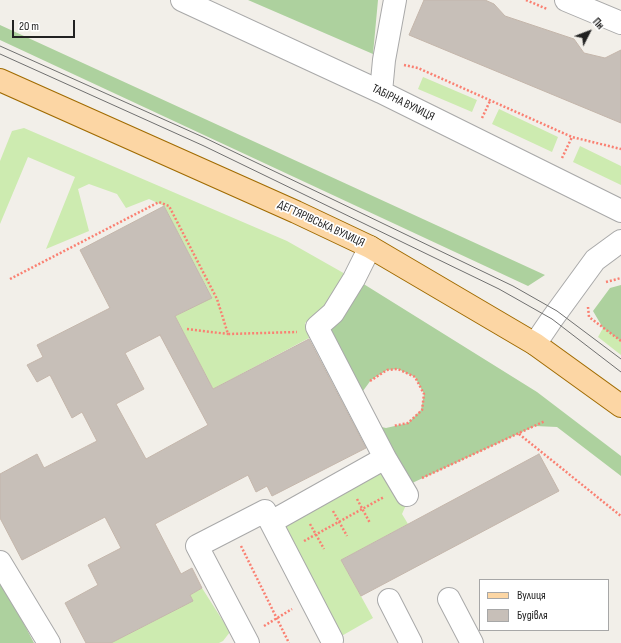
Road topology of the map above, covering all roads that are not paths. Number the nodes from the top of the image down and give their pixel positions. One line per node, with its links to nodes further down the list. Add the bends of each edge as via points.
1 (182, 0): 6 (street, ТАБІРНА ВУЛИЦЯ)
2 (396, 0): 6 (street, via 384,60)
3 (566, 0): 4 (street)
4 (621, 23)
5 (0, 80): 9 (main road, ДЕГТЯРІВСЬКА ВУЛИЦЯ)
6 (381, 92): 7 (street, ТАБІРНА ВУЛИЦЯ)
7 (621, 211)
8 (621, 241): 10 (street, via 595,260)
9 (370, 247): 10 (main road, ДЕГТЯРІВСЬКА ВУЛИЦЯ); 12 (street, via 333,313 317,327)
10 (535, 344): 11 (main road, ДЕГТЯРІВСЬКА ВУЛИЦЯ)
11 (621, 406)
12 (385, 458): 13 (street); 14 (street)
13 (405, 491)
14 (271, 522): 18 (street); 19 (street, via 265,511 197,546)
15 (0, 562): 20 (street)
16 (449, 599): 22 (street)
17 (389, 600): 21 (street)
18 (332, 640)
19 (243, 642)
20 (48, 643)
21 (411, 643)
22 (472, 643)

